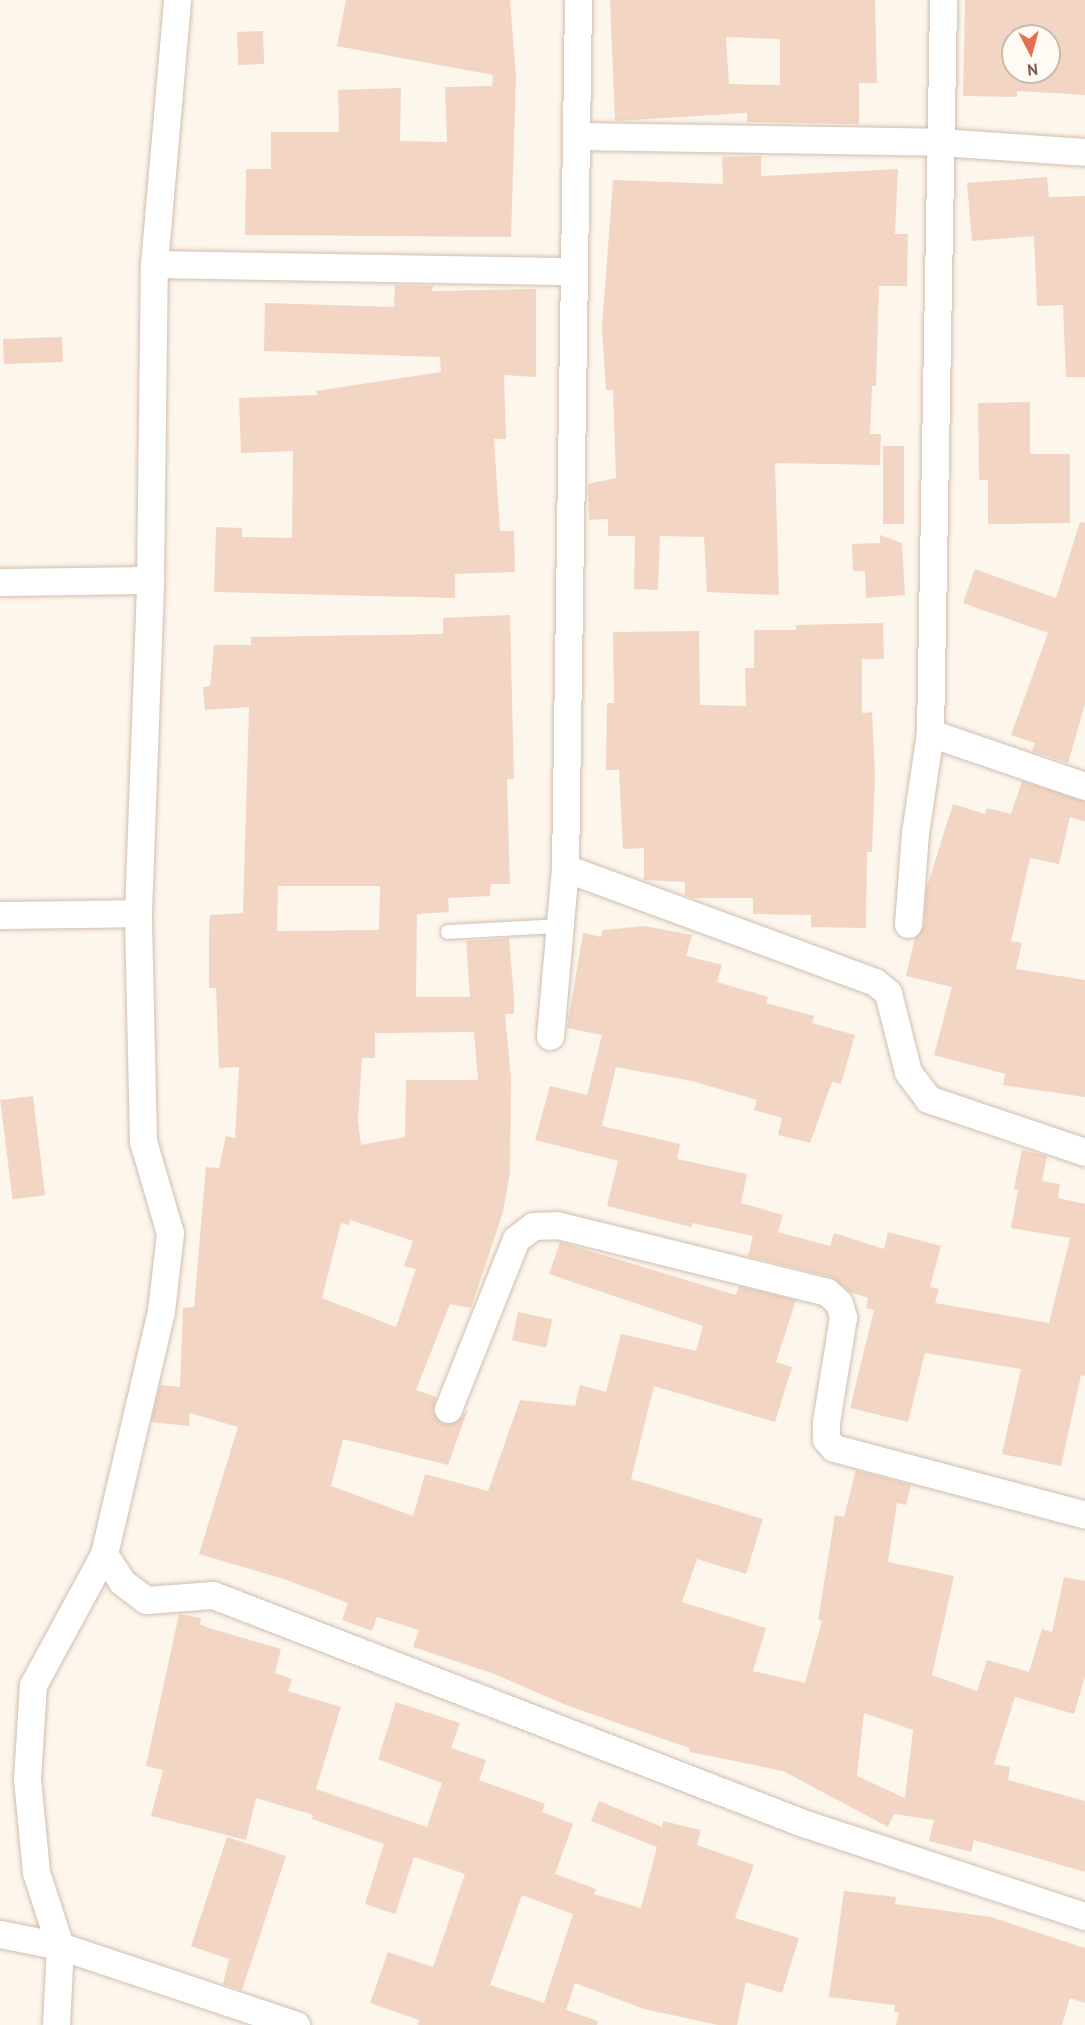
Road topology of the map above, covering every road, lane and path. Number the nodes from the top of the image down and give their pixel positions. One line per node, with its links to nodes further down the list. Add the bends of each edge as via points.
1 (177, 0): 7 (street)
2 (578, 0): 4 (street)
3 (943, 0): 5 (street)
4 (577, 136): 5 (street); 8 (street)
5 (940, 142): 6 (street); 11 (street)
6 (1085, 152)
7 (153, 264): 8 (street); 9 (street)
8 (574, 271): 13 (street)
9 (150, 580): 10 (street); 14 (street)
10 (0, 582)
11 (930, 733): 12 (street); 16 (street, via 915,833)
12 (1085, 786)
13 (565, 868): 17 (street); 20 (street, via 875,982 888,993 908,1072 928,1099)
14 (138, 913): 15 (street); 23 (street, via 143,1141 170,1233 161,1311)
15 (0, 915)
16 (908, 924)
17 (559, 926): 18 (lane); 19 (street)
18 (448, 932)
19 (550, 1036)
20 (1085, 1152)
21 (448, 1409): 22 (street, via 516,1239 533,1227 557,1225 827,1292 839,1303 843,1317 826,1422 826,1439 834,1448)
22 (1085, 1515)
23 (104, 1554): 24 (street, via 122,1582 146,1600 213,1595 803,1823); 26 (street, via 33,1685 27,1778 36,1872)
24 (1085, 1916)
25 (0, 1934): 26 (street)
26 (60, 1946): 27 (street); 28 (street)
27 (56, 2025)
28 (296, 2025)

